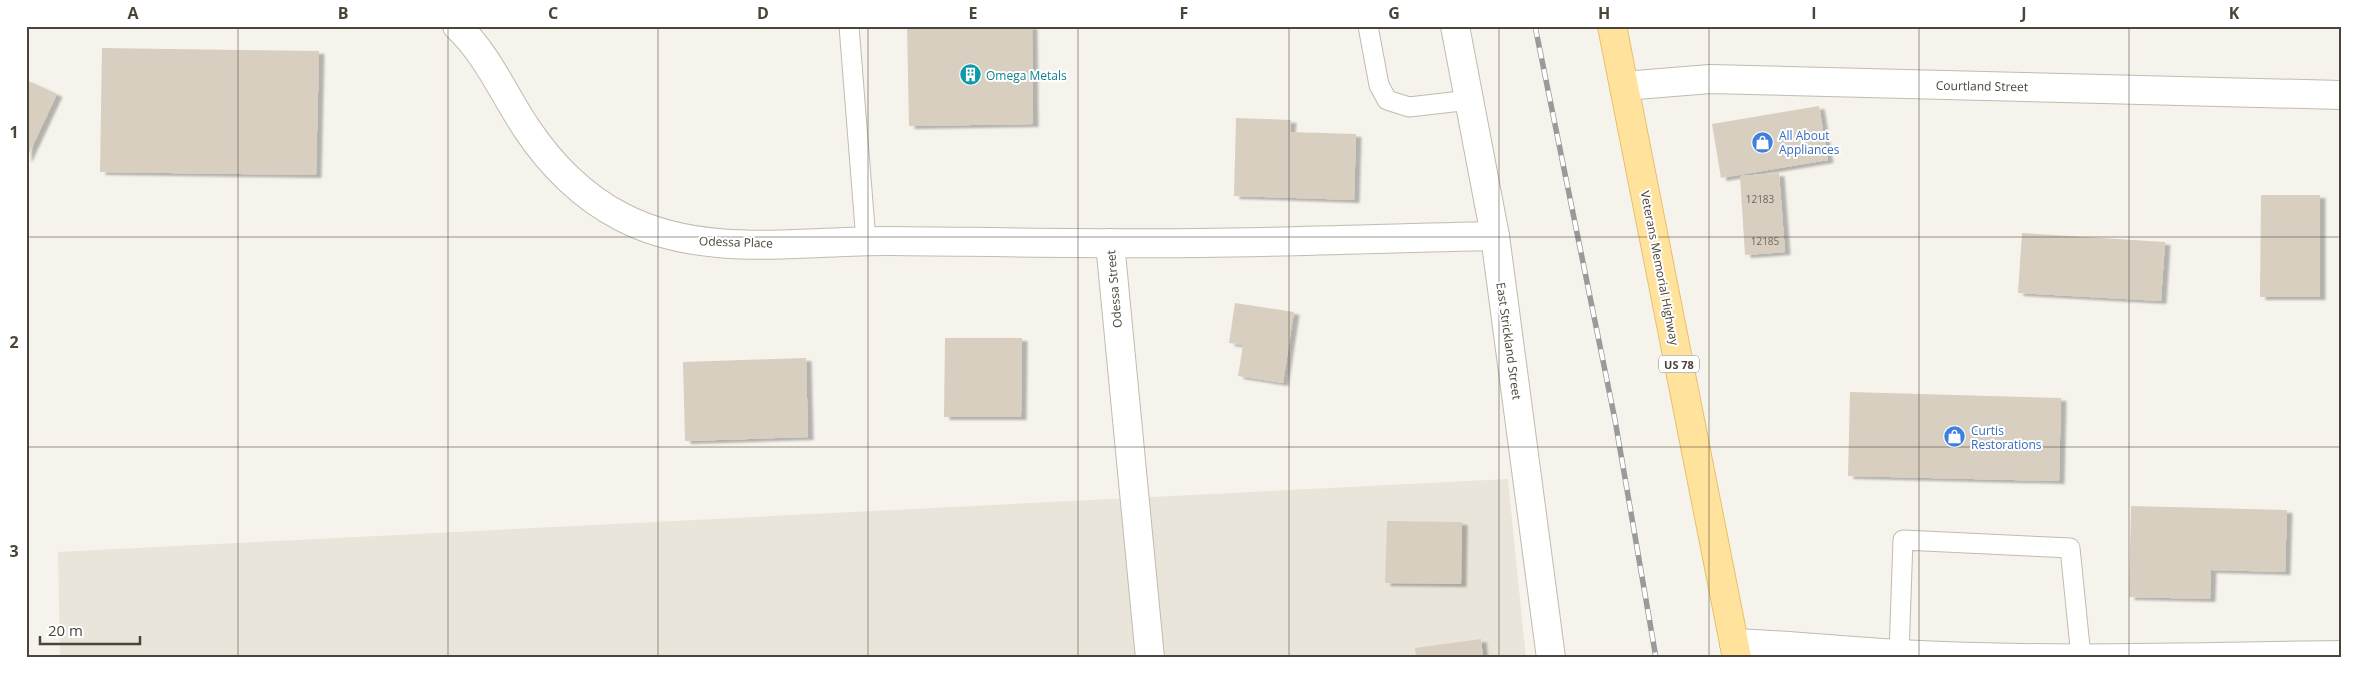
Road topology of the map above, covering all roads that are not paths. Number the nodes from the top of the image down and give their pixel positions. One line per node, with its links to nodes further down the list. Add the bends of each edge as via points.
1 (457, 26): 10 (street, Odessa Place, via 477,48 546,155 568,178 622,217 666,234 707,242)
2 (849, 26): 10 (lane)
3 (1368, 26): 8 (lane, via 1379,85 1387,100 1409,107)
4 (1455, 26): 8 (street, East Strickland Street)
5 (1612, 26): 6 (main road, Veterans Memorial Highway / US 78)
6 (1624, 86): 7 (street, Courtland Street, via 1710,78); 12 (main road, Veterans Memorial Highway / US 78)
7 (2341, 95)
8 (1470, 100): 9 (street, East Strickland Street)
9 (1495, 236): 11 (street, Odessa Street); 17 (street, East Strickland Street)
10 (866, 241): 11 (street, Odessa Place)
11 (1110, 243): 16 (street, Odessa Street)
12 (1735, 650): 13 (street, via 1801,645)
13 (1899, 654): 15 (street); 15 (lane, via 1903,540 2070,548)
14 (2341, 655): 15 (street)
15 (2081, 657)
16 (1150, 658)
17 (1550, 658)

